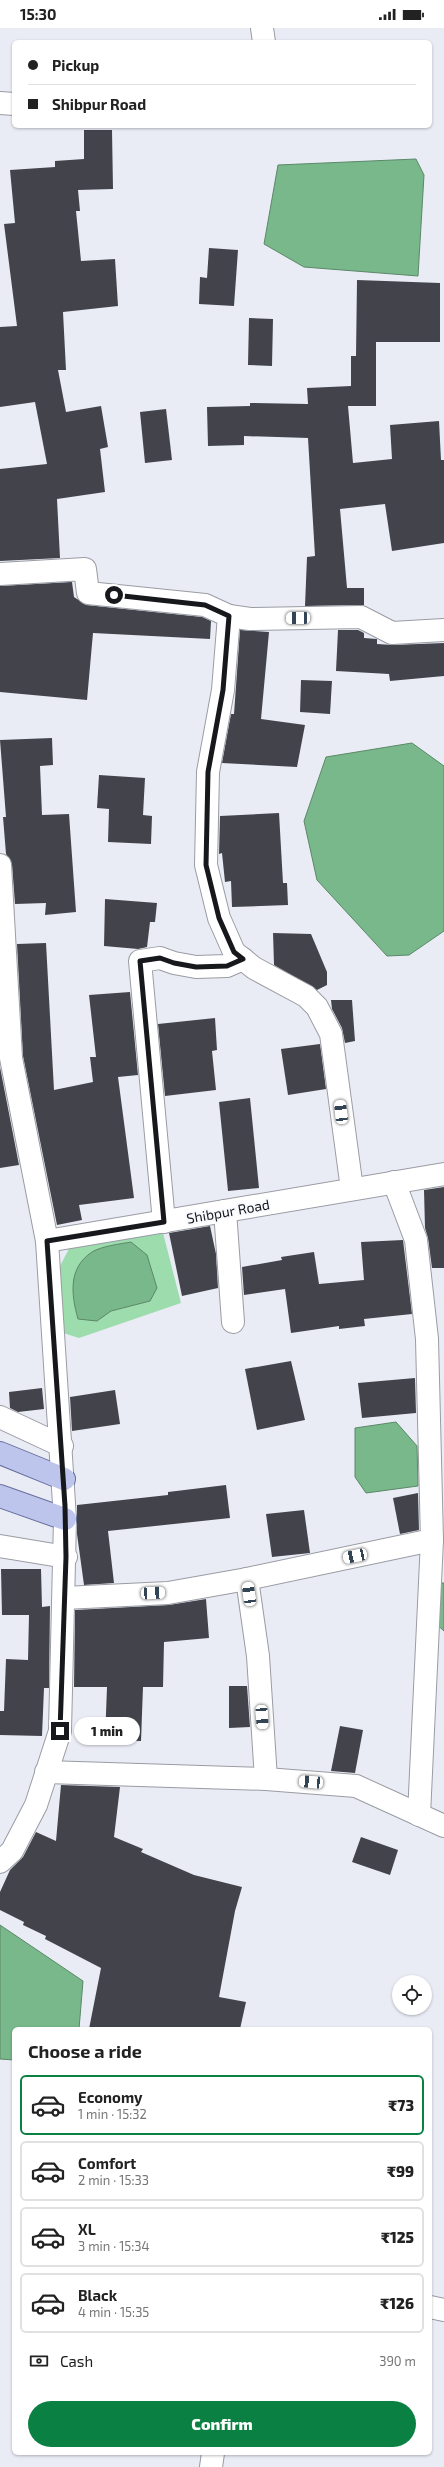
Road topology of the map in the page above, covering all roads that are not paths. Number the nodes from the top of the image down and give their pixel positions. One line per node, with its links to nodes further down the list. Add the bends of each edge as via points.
1 (262, 28): 2 (street)
2 (264, 40)
3 (0, 103): 4 (street)
4 (12, 104)
5 (0, 574): 6 (street, via 85,569 88,593 205,605)
6 (229, 616): 7 (street, via 250,619 361,617 392,633); 9 (street, via 223,690 208,772 206,865 219,918 234,952)
7 (444, 630)
8 (0, 865): 10 (street)
9 (243, 959): 13 (street, via 254,968 306,996 318,1007 331,1034); 15 (street, via 227,966 196,967 160,958 140,961)
10 (5, 1035): 16 (street)
11 (444, 1174): 12 (street, Shibpur Road)
12 (394, 1182): 13 (street, Shibpur Road); 24 (street, via 416,1240 427,1339)
13 (352, 1189): 14 (street, Shibpur Road)
14 (224, 1211): 15 (street, Shibpur Road); 17 (street)
15 (164, 1222): 16 (street, Shibpur Road)
16 (47, 1241): 19 (street)
17 (233, 1322)
18 (0, 1417): 19 (street)
19 (62, 1446): 21 (street)
20 (0, 1453): 21 (main road)
21 (64, 1479): 23 (street)
22 (0, 1496): 23 (main road)
23 (65, 1519): 26 (street)
24 (432, 1540): 27 (street); 31 (street)
25 (0, 1546): 26 (street)
26 (66, 1557): 28 (street)
27 (247, 1579): 28 (street, via 168,1593); 30 (street, via 258,1656)
28 (64, 1598): 29 (street, via 60,1731)
29 (46, 1772): 30 (street); 33 (street, via 36,1805 12,1851)
30 (266, 1779): 31 (street, via 356,1786)
31 (419, 1815): 32 (street)
32 (444, 1826)
33 (0, 1862)
34 (432, 2307): 35 (street)
35 (444, 2310)
36 (213, 2455): 37 (street)
37 (211, 2467)

